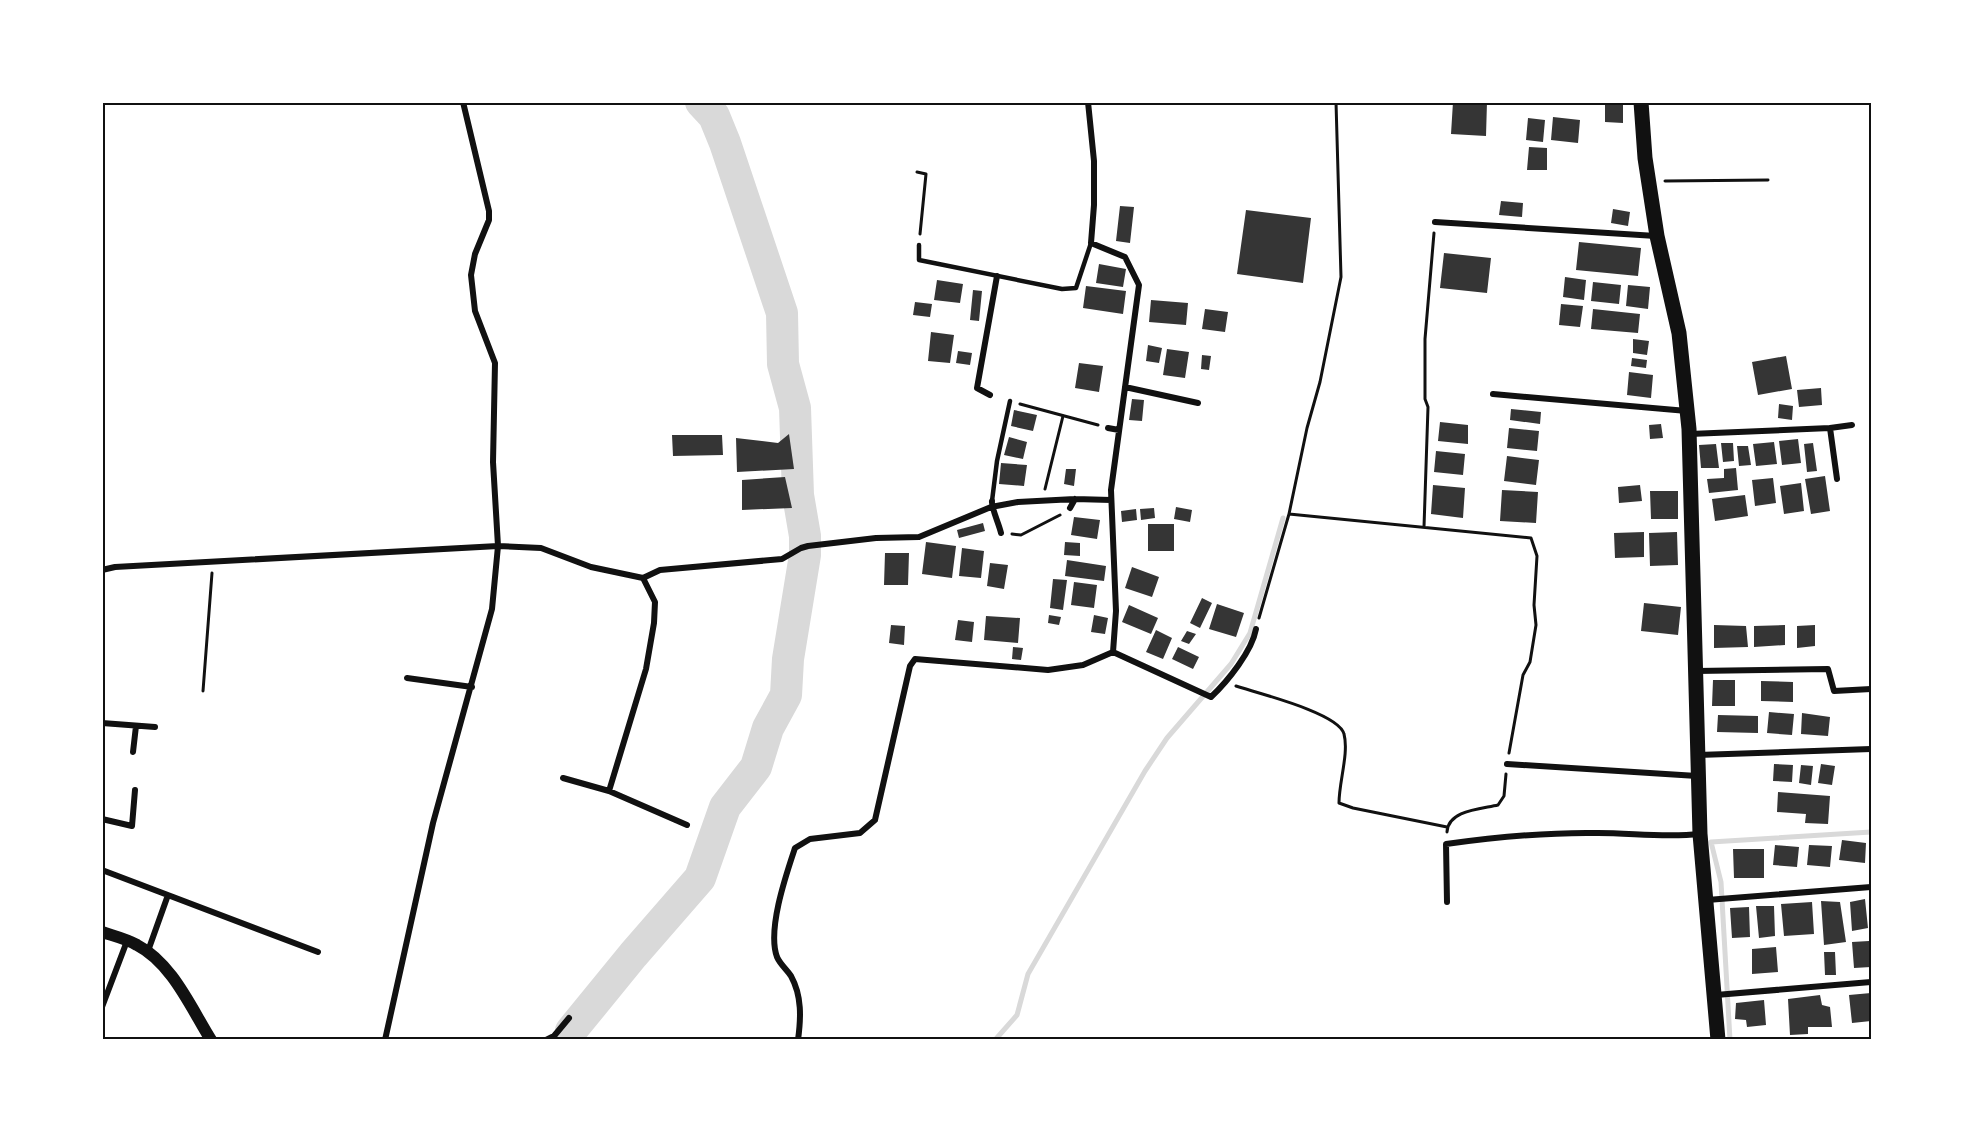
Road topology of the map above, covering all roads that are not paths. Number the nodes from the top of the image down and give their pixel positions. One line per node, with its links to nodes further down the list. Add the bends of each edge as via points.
1 (463, 102): 26 (street, via 489,211 471,275 475,311 495,363 493,462)
2 (1088, 102): 6 (street, via 1094,161)
3 (1641, 102): 5 (main road)
4 (1435, 222): 5 (street)
5 (1657, 236): 14 (main road, via 1679,333)
6 (1090, 243): 8 (lane, via 1076,288 1062,289); 9 (street, via 1125,256 1139,285)
7 (919, 245): 8 (lane, via 919,261)
8 (997, 276): 11 (street, via 977,388)
9 (1125, 387): 13 (street); 18 (street)
10 (1493, 394): 14 (street)
11 (990, 395)
12 (1010, 401): 23 (lane)
13 (1198, 403)
14 (1687, 411): 19 (main road)
15 (1852, 425): 17 (street)
16 (1108, 428): 18 (street)
17 (1830, 429): 19 (street); 20 (street)
18 (1119, 430): 22 (street)
19 (1689, 434): 31 (main road)
20 (1837, 479)
21 (1075, 499): 22 (street); 23 (street); 24 (street)
22 (1111, 500): 30 (street, via 1116,611)
23 (992, 504): 25 (street); 28 (street, via 918,537 805,547 782,558 660,570)
24 (1070, 508)
25 (1001, 533)
26 (498, 546): 27 (street); 28 (street, via 541,548 591,567); 33 (street, via 492,609)
27 (102, 570)
28 (643, 578): 45 (street, via 655,602 652,635 646,669)
29 (1256, 629): 30 (street, via 1254,639 1225,683 1211,697)
30 (1113, 652): 65 (street, via 1083,665 1048,670 915,659 910,666 875,820 860,833 810,840 795,848 783,882 774,938 778,959 791,976 800,1000)
31 (1695, 671): 34 (street, via 1828,669 1834,691); 40 (main road)
32 (408, 678): 33 (street)
33 (472, 687): 63 (street, via 433,823)
34 (1871, 689)
35 (102, 723): 36 (street)
36 (136, 726): 37 (street); 39 (street)
37 (155, 727)
38 (1871, 749): 40 (street)
39 (133, 752)
40 (1697, 755): 42 (main road)
41 (1508, 764): 42 (street)
42 (1698, 776): 48 (main road)
43 (563, 778): 45 (street)
44 (135, 790): 46 (street, via 132,826)
45 (609, 791): 47 (street)
46 (102, 819)
47 (687, 825)
48 (1700, 834): 52 (main road); 53 (street, via 1531,833 1446,844)
49 (102, 870): 51 (street)
50 (1871, 887): 52 (street)
51 (168, 895): 56 (street); 57 (street)
52 (1712, 899): 59 (main road)
53 (1447, 902)
54 (102, 932): 55 (main road)
55 (127, 940): 56 (main road); 60 (street)
56 (148, 951): 62 (main road, via 170,973)
57 (318, 952)
58 (1871, 982): 59 (street)
59 (1719, 995): 66 (main road)
60 (102, 1007)
61 (569, 1018): 64 (street)
62 (211, 1040)
63 (385, 1040)
64 (546, 1040)
65 (798, 1040)
66 (1718, 1040)

